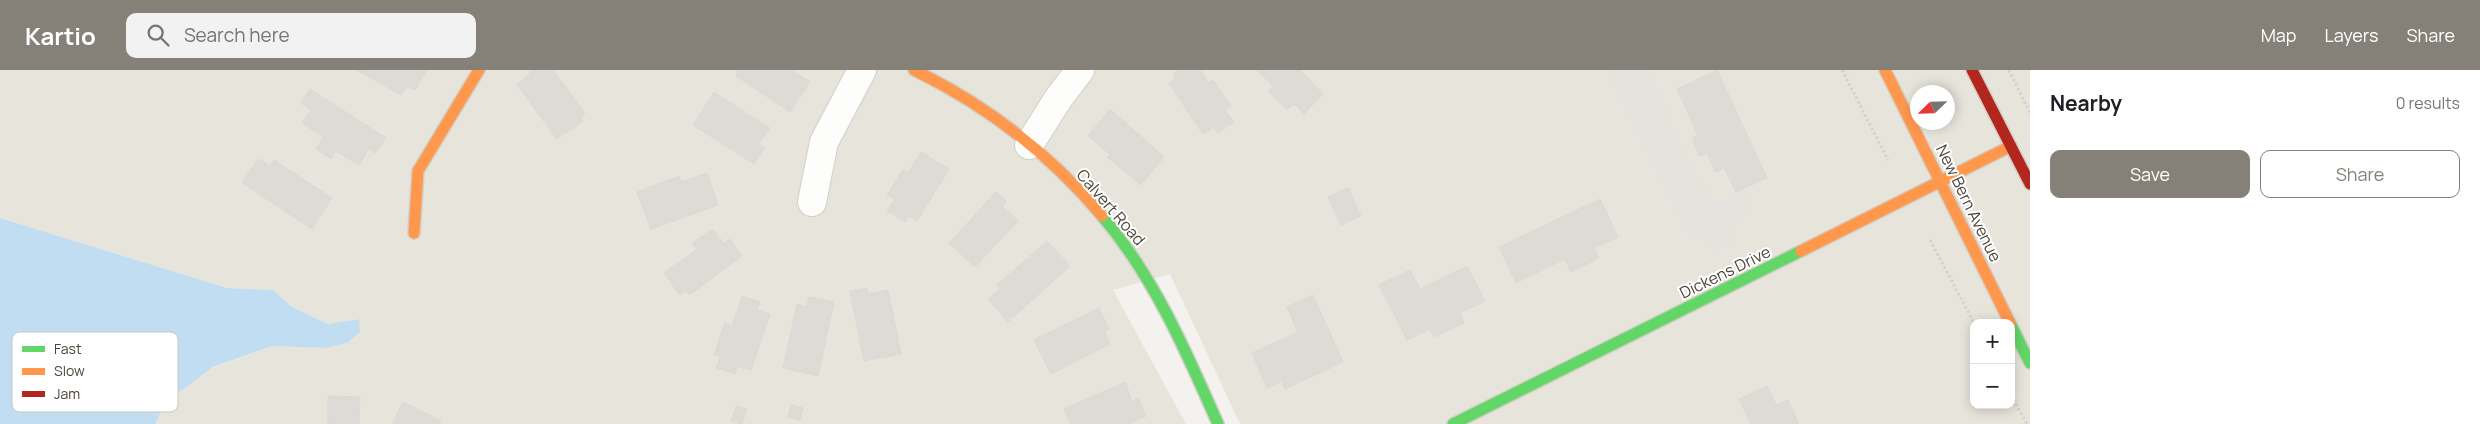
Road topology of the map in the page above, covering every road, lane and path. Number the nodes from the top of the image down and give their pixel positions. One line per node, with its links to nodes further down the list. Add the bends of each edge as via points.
1 (479, 70): 16 (street, via 418,171)
2 (862, 70): 15 (street, via 824,142)
3 (914, 70): 10 (street, Calvert Road, via 968,98)
4 (1080, 70): 10 (street)
5 (1842, 70): 12 (path)
6 (1885, 70): 13 (street, New Bern Avenue)
7 (1972, 70): 11 (street)
8 (2009, 70): 9 (path)
9 (2030, 113)
10 (1029, 145): 23 (street, Calvert Road, via 1096,210 1130,251 1159,299)
11 (2011, 146): 13 (street, Dickens Drive); 14 (street)
12 (1888, 160)
13 (1941, 183): 19 (street, New Bern Avenue); 24 (street, Dickens Drive)
14 (2030, 184)
15 (812, 202)
16 (414, 233)
17 (1930, 240): 18 (path)
18 (1972, 319)
19 (2009, 319)
20 (2015, 332): 21 (street, New Bern Avenue)
21 (2030, 363)
22 (2015, 402): 25 (path)
23 (1218, 424)
24 (1453, 424)
25 (2027, 424)

